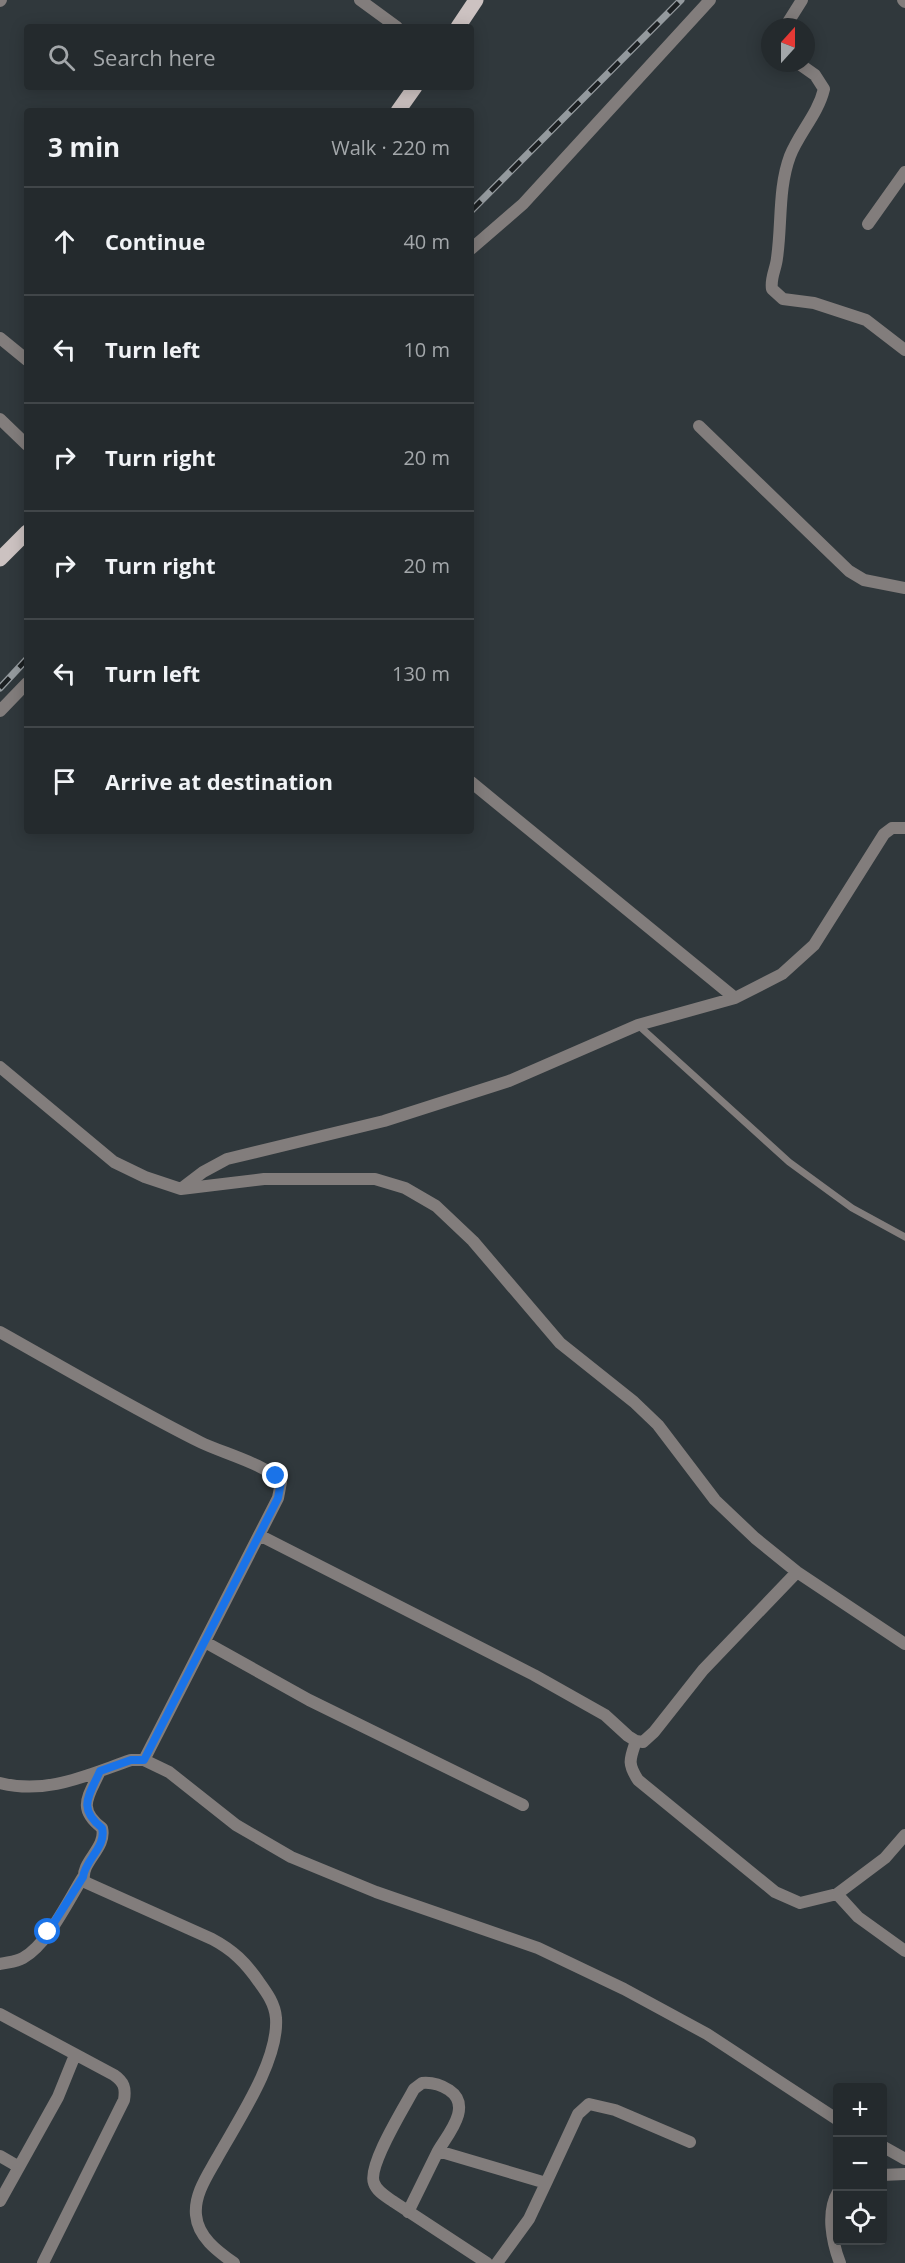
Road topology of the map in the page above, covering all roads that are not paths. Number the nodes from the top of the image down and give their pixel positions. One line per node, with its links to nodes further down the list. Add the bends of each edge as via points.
1 (360, 0): 6 (street)
2 (476, 0): 7 (main road)
3 (710, 0): 13 (street, via 523,204)
4 (802, 0): 5 (street)
5 (791, 18)
6 (393, 24)
7 (460, 24)
8 (811, 72): 15 (street, via 824,89 791,154 783,180 772,290 783,299 814,303 866,320)
9 (413, 90): 10 (main road)
10 (400, 108)
11 (905, 172): 12 (street)
12 (868, 224)
13 (474, 246)
14 (0, 338): 16 (street)
15 (905, 350)
16 (24, 358)
17 (0, 419): 19 (street)
18 (699, 426): 22 (street, via 849,571 864,580)
19 (24, 442)
20 (24, 535): 21 (main road)
21 (0, 558)
22 (905, 588)
23 (24, 686): 24 (street)
24 (0, 711)
25 (474, 784): 27 (street)
26 (905, 828): 27 (street, via 892,828 884,834 814,945 782,974)
27 (735, 998): 28 (street)
28 (638, 1025): 30 (street, via 498,1084 384,1121 227,1159); 31 (lane, via 789,1162 852,1208)
29 (0, 1067): 30 (street, via 114,1162)
30 (181, 1189): 34 (street, via 264,1179 375,1179 405,1188 436,1206 473,1241 560,1343 634,1402 657,1425 715,1500)
31 (905, 1238)
32 (0, 1332): 33 (street, via 158,1420 276,1476 281,1490)
33 (259, 1535): 35 (street); 37 (street, via 543,1680 606,1715)
34 (797, 1572): 36 (street); 37 (street, via 704,1670 654,1732 643,1742)
35 (204, 1642): 38 (street); 41 (street, via 309,1700)
36 (905, 1644)
37 (636, 1741): 44 (street, via 629,1762 638,1780 775,1892 800,1903)
38 (144, 1760): 39 (street, via 131,1760); 49 (street, via 170,1772 236,1825 291,1857 376,1892 538,1948 707,2034)
39 (100, 1771): 40 (street, via 39,1788); 43 (street, via 87,1808 91,1819 102,1828 103,1836)
40 (3, 1787)
41 (523, 1805)
42 (905, 1835): 44 (street, via 885,1857)
43 (83, 1877): 46 (street, via 35,1949 25,1957); 65 (street, via 87,1883 232,1950 271,2000 276,2035 264,2073 200,2189 196,2215 205,2240)
44 (837, 1894): 45 (street, via 858,1917)
45 (905, 1951)
46 (0, 1964)
47 (0, 2014): 48 (street)
48 (75, 2055): 55 (street, via 58,2097); 64 (street, via 114,2075 126,2092)
49 (833, 2117)
50 (690, 2142): 58 (street, via 615,2109 589,2104 578,2114)
51 (887, 2149): 54 (street)
52 (438, 2151): 58 (street); 61 (street); 61 (street, via 459,2114 459,2100 448,2090 422,2083 409,2098 374,2165 374,2184)
53 (0, 2156): 55 (street)
54 (905, 2159)
55 (19, 2167): 59 (street)
56 (905, 2174): 57 (street)
57 (887, 2175)
58 (546, 2183): 67 (street, via 529,2219)
59 (0, 2201)
60 (833, 2203): 62 (street)
61 (408, 2212): 66 (street)
62 (833, 2230)
63 (836, 2245): 68 (street)
64 (43, 2263)
65 (234, 2263)
66 (487, 2263)
67 (497, 2263)
68 (840, 2263)

